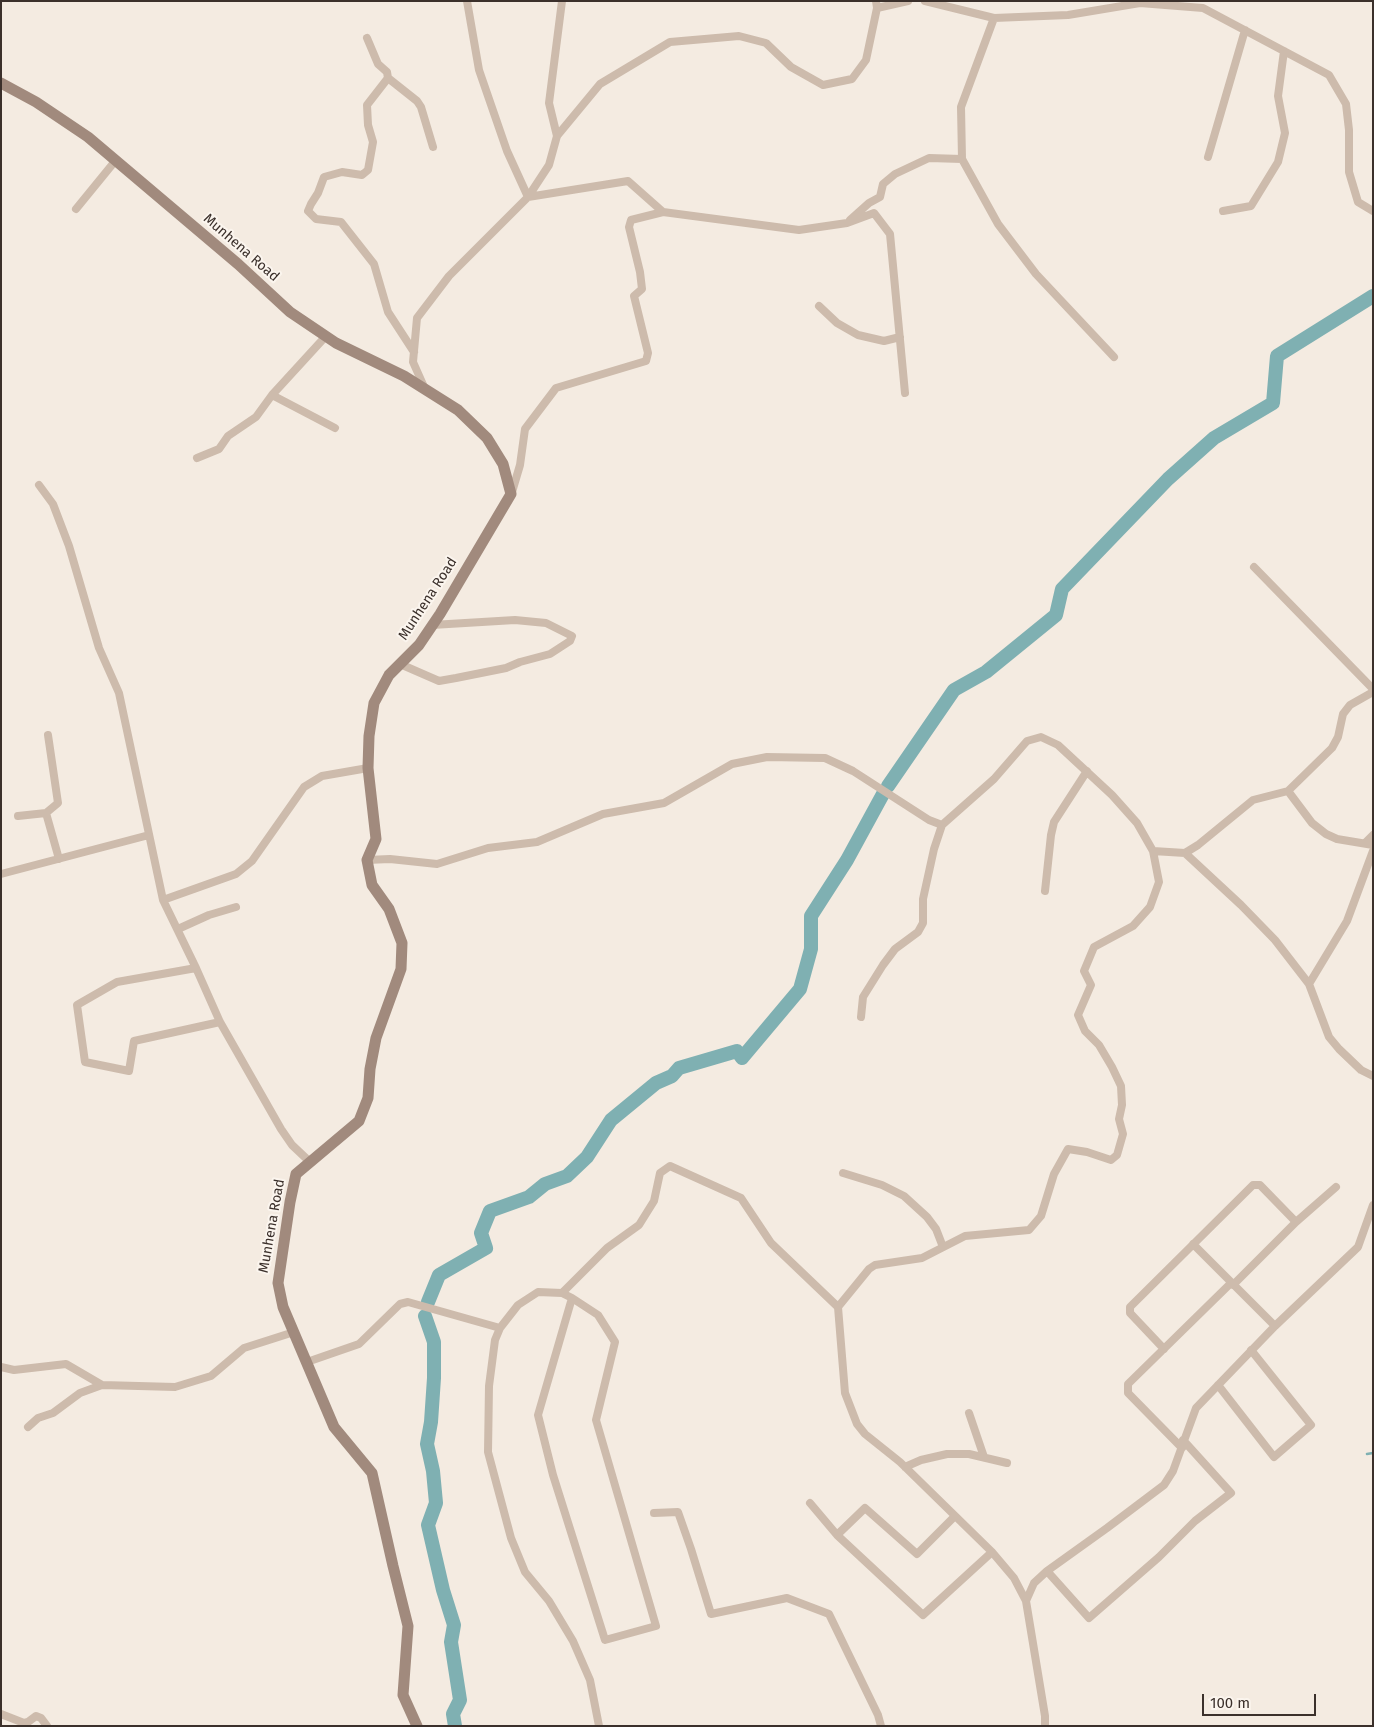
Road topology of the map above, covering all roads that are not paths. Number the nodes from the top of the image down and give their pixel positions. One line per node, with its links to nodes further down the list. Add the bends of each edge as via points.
1 (467, 1): 19 (street, via 479,70 507,151)
2 (562, 1): 14 (street, via 549,103)
3 (908, 1): 6 (street)
4 (924, 1): 8 (street)
5 (1097, 1): 7 (street)
6 (876, 5): 14 (street, via 866,60 852,79 823,85 791,67 766,43 739,36 670,42 600,84)
7 (1100, 9): 8 (street, via 1068,15); 9 (street, via 1140,3 1203,8)
8 (994, 18): 17 (street, via 961,107)
9 (1246, 30): 11 (street); 16 (street)
10 (367, 38): 12 (street)
11 (1284, 51): 21 (street, via 1278,96 1285,133 1278,162 1251,206); 22 (street, via 1329,75 1346,104 1349,172 1358,202)
12 (388, 78): 15 (street, via 422,108); 28 (street, via 367,105 373,142 368,170 362,176 342,172 324,177 308,211 316,219 341,222 374,264 388,312)
13 (1, 83): 18 (street, Munhena Road, via 36,102)
14 (557, 136): 19 (street, via 549,165)
15 (433, 147)
16 (1208, 157)
17 (962, 159): 24 (street, via 929,158 895,174 883,184 880,198 869,203); 29 (street, via 998,224 1036,274)
18 (116, 160): 20 (street); 26 (street, Munhena Road, via 290,312)
19 (528, 197): 23 (street, via 628,180); 28 (street, via 449,276 416,318)
20 (76, 209)
21 (1223, 211)
22 (1373, 211)
23 (663, 212): 24 (street, via 799,230); 36 (street, via 631,220 629,227 640,272 642,289 634,296 648,353 646,362 556,388 525,429)
24 (847, 223): 27 (street, via 874,213 890,234)
25 (819, 306): 27 (street, via 837,323 858,334 884,341)
26 (326, 336): 30 (street, Munhena Road); 32 (street)
27 (900, 337): 31 (street)
28 (414, 352): 30 (street, via 413,362)
29 (1114, 357)
30 (425, 389): 36 (street, Munhena Road, via 458,410 487,438 503,464)
31 (905, 393)
32 (272, 395): 33 (street); 34 (street, via 256,417 228,436 219,449)
33 (335, 428)
34 (196, 458)
35 (39, 485): 48 (street, via 53,504 99,648 119,693)
36 (511, 494): 38 (street, Munhena Road)
37 (1254, 567): 40 (street)
38 (432, 624): 39 (street, Munhena Road, via 419,645); 39 (street, via 515,620 546,623 572,636 570,641 550,654 506,668 439,681)
39 (400, 664): 42 (street, Munhena Road, via 389,675 374,703)
40 (1373, 691): 44 (street, via 1350,705 1343,714 1332,748)
41 (48, 735): 45 (street, via 58,803)
42 (368, 768): 55 (street, Munhena Road, via 376,840); 58 (street, via 322,776 304,787 252,861 236,874)
43 (1087, 771): 47 (street, via 1058,745 1041,737 1027,741 994,780); 51 (street, via 1137,823); 57 (street, via 1054,822)
44 (1288, 791): 50 (street, via 1312,823 1326,834); 53 (street, via 1253,800)
45 (46, 813): 46 (street); 54 (street)
46 (18, 816)
47 (942, 825): 55 (street, via 860,775 825,758 767,757 732,764 664,803 603,814 537,842 488,848 437,864); 63 (street, via 924,900 923,923 918,932 895,949 883,965 863,997)
48 (149, 834): 54 (street); 58 (street)
49 (1373, 835): 50 (street)
50 (1369, 844)
51 (1153, 850): 53 (street); 72 (street, via 1159,882 1150,907 1134,926 1094,947 1084,972 1091,985 1078,1015 1121,1086 1119,1119 1123,1134 1117,1155 1111,1160 1068,1149 1054,1174 1041,1216 1029,1230 965,1236)
52 (1373, 851): 62 (street, via 1347,921)
53 (1185, 853): 62 (street, via 1275,940)
54 (59, 859): 56 (street)
55 (367, 860): 66 (street, Munhena Road, via 372,885 389,909 402,943 401,970 376,1038 368,1098 359,1121)
56 (1, 874)
57 (1045, 890)
58 (163, 900): 60 (street)
59 (236, 907): 60 (street)
60 (178, 929): 61 (street)
61 (196, 968): 64 (street); 64 (street, via 117,982 77,1005 85,1062 129,1071 134,1042)
62 (1309, 984): 65 (street, via 1330,1038 1361,1070)
63 (861, 1017)
64 (220, 1022): 66 (street, via 281,1129)
65 (1373, 1076)
66 (310, 1162): 79 (street, Munhena Road, via 296,1174 278,1283 283,1307)
67 (843, 1173): 72 (street, via 882,1185 904,1196 927,1217)
68 (1336, 1187): 70 (street)
69 (1373, 1207): 77 (street, via 1358,1247)
70 (1296, 1222): 71 (street, via 1260,1185 1252,1185); 73 (street)
71 (1193, 1244): 73 (street); 80 (street, via 1130,1307 1130,1313)
72 (943, 1247): 76 (street, via 922,1258 875,1265 868,1269)
73 (1232, 1284): 77 (street); 80 (street)
74 (562, 1293): 75 (street); 76 (street, via 607,1248 639,1225 654,1201 660,1173 670,1166 741,1198 771,1243); 78 (street, via 538,1292 518,1305)
75 (572, 1298): 75 (street, via 538,1415 553,1475 605,1640 656,1626 596,1420 615,1342 598,1314)
76 (838, 1307): 91 (street, via 845,1393 857,1424)
77 (1275, 1326): 81 (street)
78 (500, 1328): 82 (street, via 408,1302 400,1304 359,1344); 102 (street, via 495,1340 490,1386 488,1452 511,1538 525,1572 549,1601 573,1641 590,1680)
79 (294, 1332): 82 (street, Munhena Road); 84 (street, via 244,1348 211,1376 176,1387)
80 (1164, 1349): 88 (street, via 1128,1384 1128,1392)
81 (1251, 1350): 85 (street); 85 (street, via 1311,1425 1274,1457)
82 (307, 1362): 101 (street, Munhena Road, via 334,1427 372,1473 408,1626 403,1695)
83 (1, 1367): 84 (street, via 14,1370 66,1364)
84 (102, 1385): 87 (street, via 80,1393 53,1414 38,1418)
85 (1218, 1385): 88 (street, via 1196,1408)
86 (970, 1413): 89 (street)
87 (28, 1427)
88 (1183, 1444): 97 (street, via 1173,1471 1164,1484); 97 (street, via 1231,1493 1195,1521 1089,1618)
89 (984, 1457): 90 (street); 91 (street, via 947,1454)
90 (1007, 1463)
91 (905, 1467): 94 (street)
92 (810, 1503): 95 (street)
93 (654, 1513): 103 (street, via 678,1512 711,1614 787,1598 829,1614)
94 (955, 1516): 95 (street, via 917,1554 866,1508); 96 (street)
95 (837, 1535): 96 (street, via 923,1615)
96 (992, 1552): 98 (street, via 1014,1578)
97 (1047, 1571): 98 (street, via 1034,1583)
98 (1026, 1601): 104 (street)
99 (1, 1714): 100 (street, via 24,1723 36,1716)
100 (47, 1726)
101 (417, 1726)
102 (599, 1726)
103 (881, 1726)
104 (1045, 1726)

